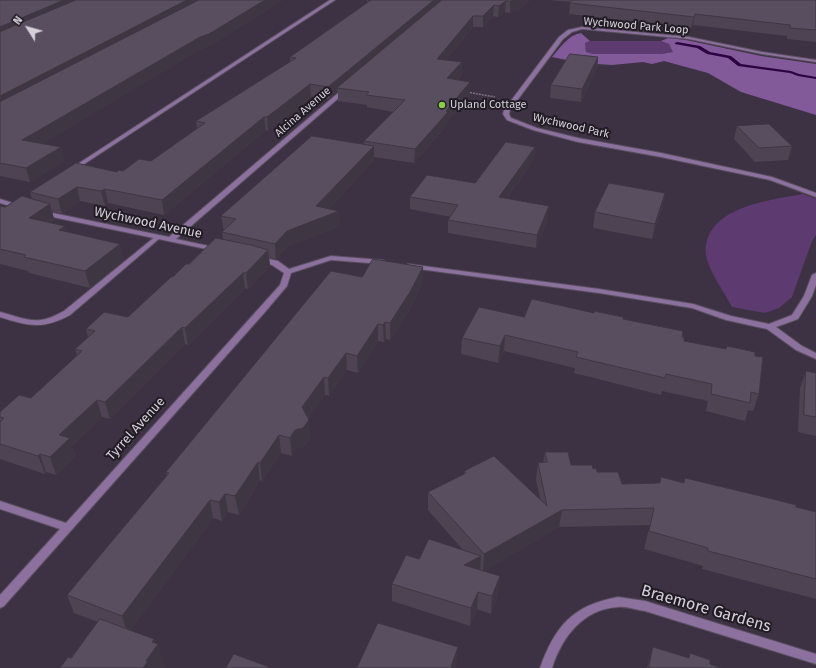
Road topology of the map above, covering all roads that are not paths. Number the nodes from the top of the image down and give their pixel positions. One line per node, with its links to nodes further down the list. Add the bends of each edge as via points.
1 (333, 0): 4 (street)
2 (816, 61): 5 (street, Wychwood Park, via 682,37 582,28 570,31 561,38 506,114 509,119 535,129 772,179)
3 (353, 82): 10 (street, Alcina Avenue)
4 (70, 171)
5 (816, 195)
6 (24, 201): 8 (street)
7 (0, 202): 8 (street, Wychwood Avenue)
8 (17, 206): 9 (street, Wychwood Avenue)
9 (158, 237): 10 (street, Wychwood Avenue); 17 (street, via 57,320 36,323)
10 (170, 240): 11 (street, Wychwood Avenue)
11 (223, 251)
12 (254, 257): 15 (street, via 275,263)
13 (388, 263): 15 (street, via 332,258)
14 (403, 265): 18 (street, via 693,306 729,318)
15 (288, 272): 21 (street, Tyrrel Avenue, via 283,286 266,306)
16 (816, 275): 18 (street, via 808,296 795,317)
17 (0, 314)
18 (770, 327): 19 (street, via 799,348)
19 (816, 356)
20 (0, 504): 21 (street)
21 (67, 527): 22 (street, Tyrrel Avenue)
22 (0, 602)
23 (816, 659): 24 (street, Braemore Gardens, via 645,606 618,602 591,608 570,622 551,651)
24 (546, 668)

